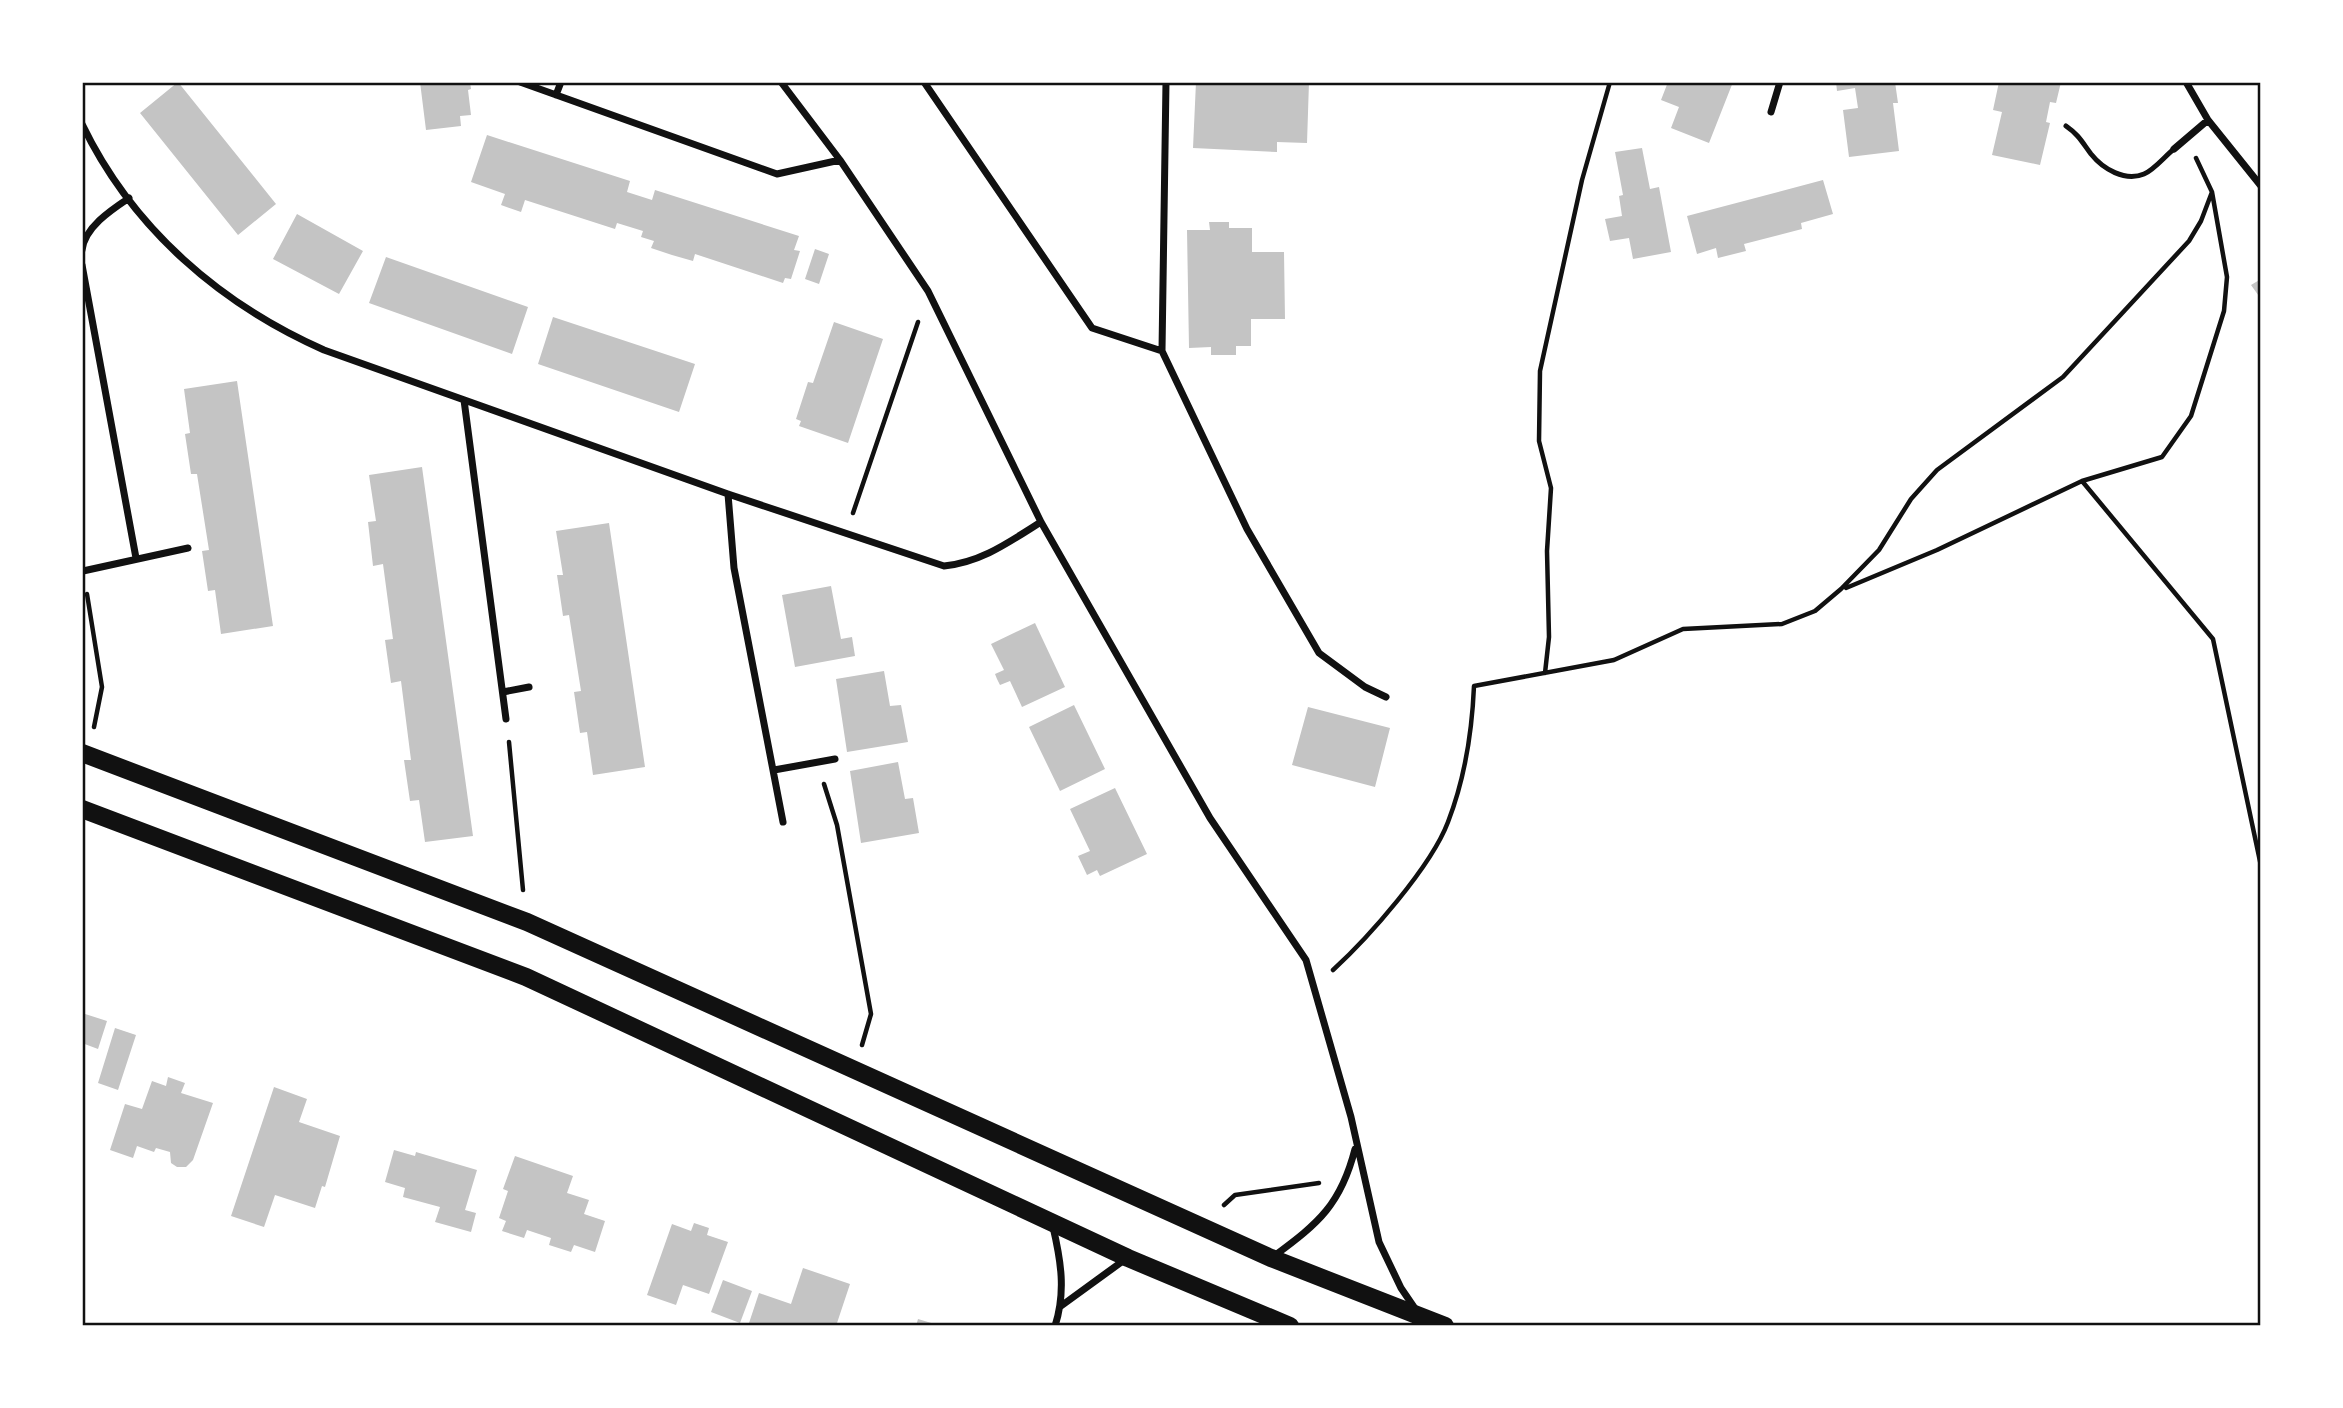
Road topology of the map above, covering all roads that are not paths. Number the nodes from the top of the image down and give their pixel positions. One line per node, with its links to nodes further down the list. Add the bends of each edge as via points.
1 (520, 82): 8 (street)
2 (561, 82): 8 (street)
3 (781, 82): 14 (street)
4 (924, 82): 19 (street, via 1092,328)
5 (1166, 82): 19 (street)
6 (1780, 82): 9 (street)
7 (2186, 82): 10 (street)
8 (556, 94): 14 (street, via 777,174)
9 (1771, 112)
10 (2208, 120): 13 (street); 15 (street)
11 (82, 124): 16 (street)
12 (2066, 126): 13 (lane, via 2081,136 2091,154 2108,169 2124,176 2145,174)
13 (2174, 149)
14 (840, 160): 22 (street, via 928,291)
15 (2261, 186)
16 (129, 198): 17 (street, via 96,224); 20 (street, via 190,269 285,333)
17 (82, 250)
18 (82, 265): 24 (street)
19 (1162, 351): 28 (street, via 1247,529 1319,653)
20 (464, 400): 21 (street); 27 (street)
21 (728, 494): 22 (street, via 944,566 988,555); 32 (street, via 734,568)
22 (1041, 522): 35 (street, via 1210,818 1306,960)
23 (188, 548): 24 (street)
24 (136, 558): 25 (street)
25 (83, 570)
26 (529, 687): 27 (street)
27 (503, 692): 29 (street)
28 (1386, 697)
29 (506, 719)
30 (85, 754): 38 (main road, via 527,922)
31 (835, 759): 32 (street)
32 (774, 770): 34 (street)
33 (82, 809): 36 (main road, via 526,977)
34 (783, 822)
35 (1356, 1145): 38 (street, via 1347,1179 1333,1205 1315,1226); 40 (street, via 1379,1242)
36 (1052, 1223): 37 (main road); 39 (street, via 1062,1265)
37 (1128, 1258): 39 (street); 42 (main road)
38 (1271, 1258): 40 (main road)
39 (1061, 1306): 41 (street)
40 (1420, 1316): 43 (main road)
41 (1055, 1326)
42 (1290, 1326)
43 (1445, 1326)

